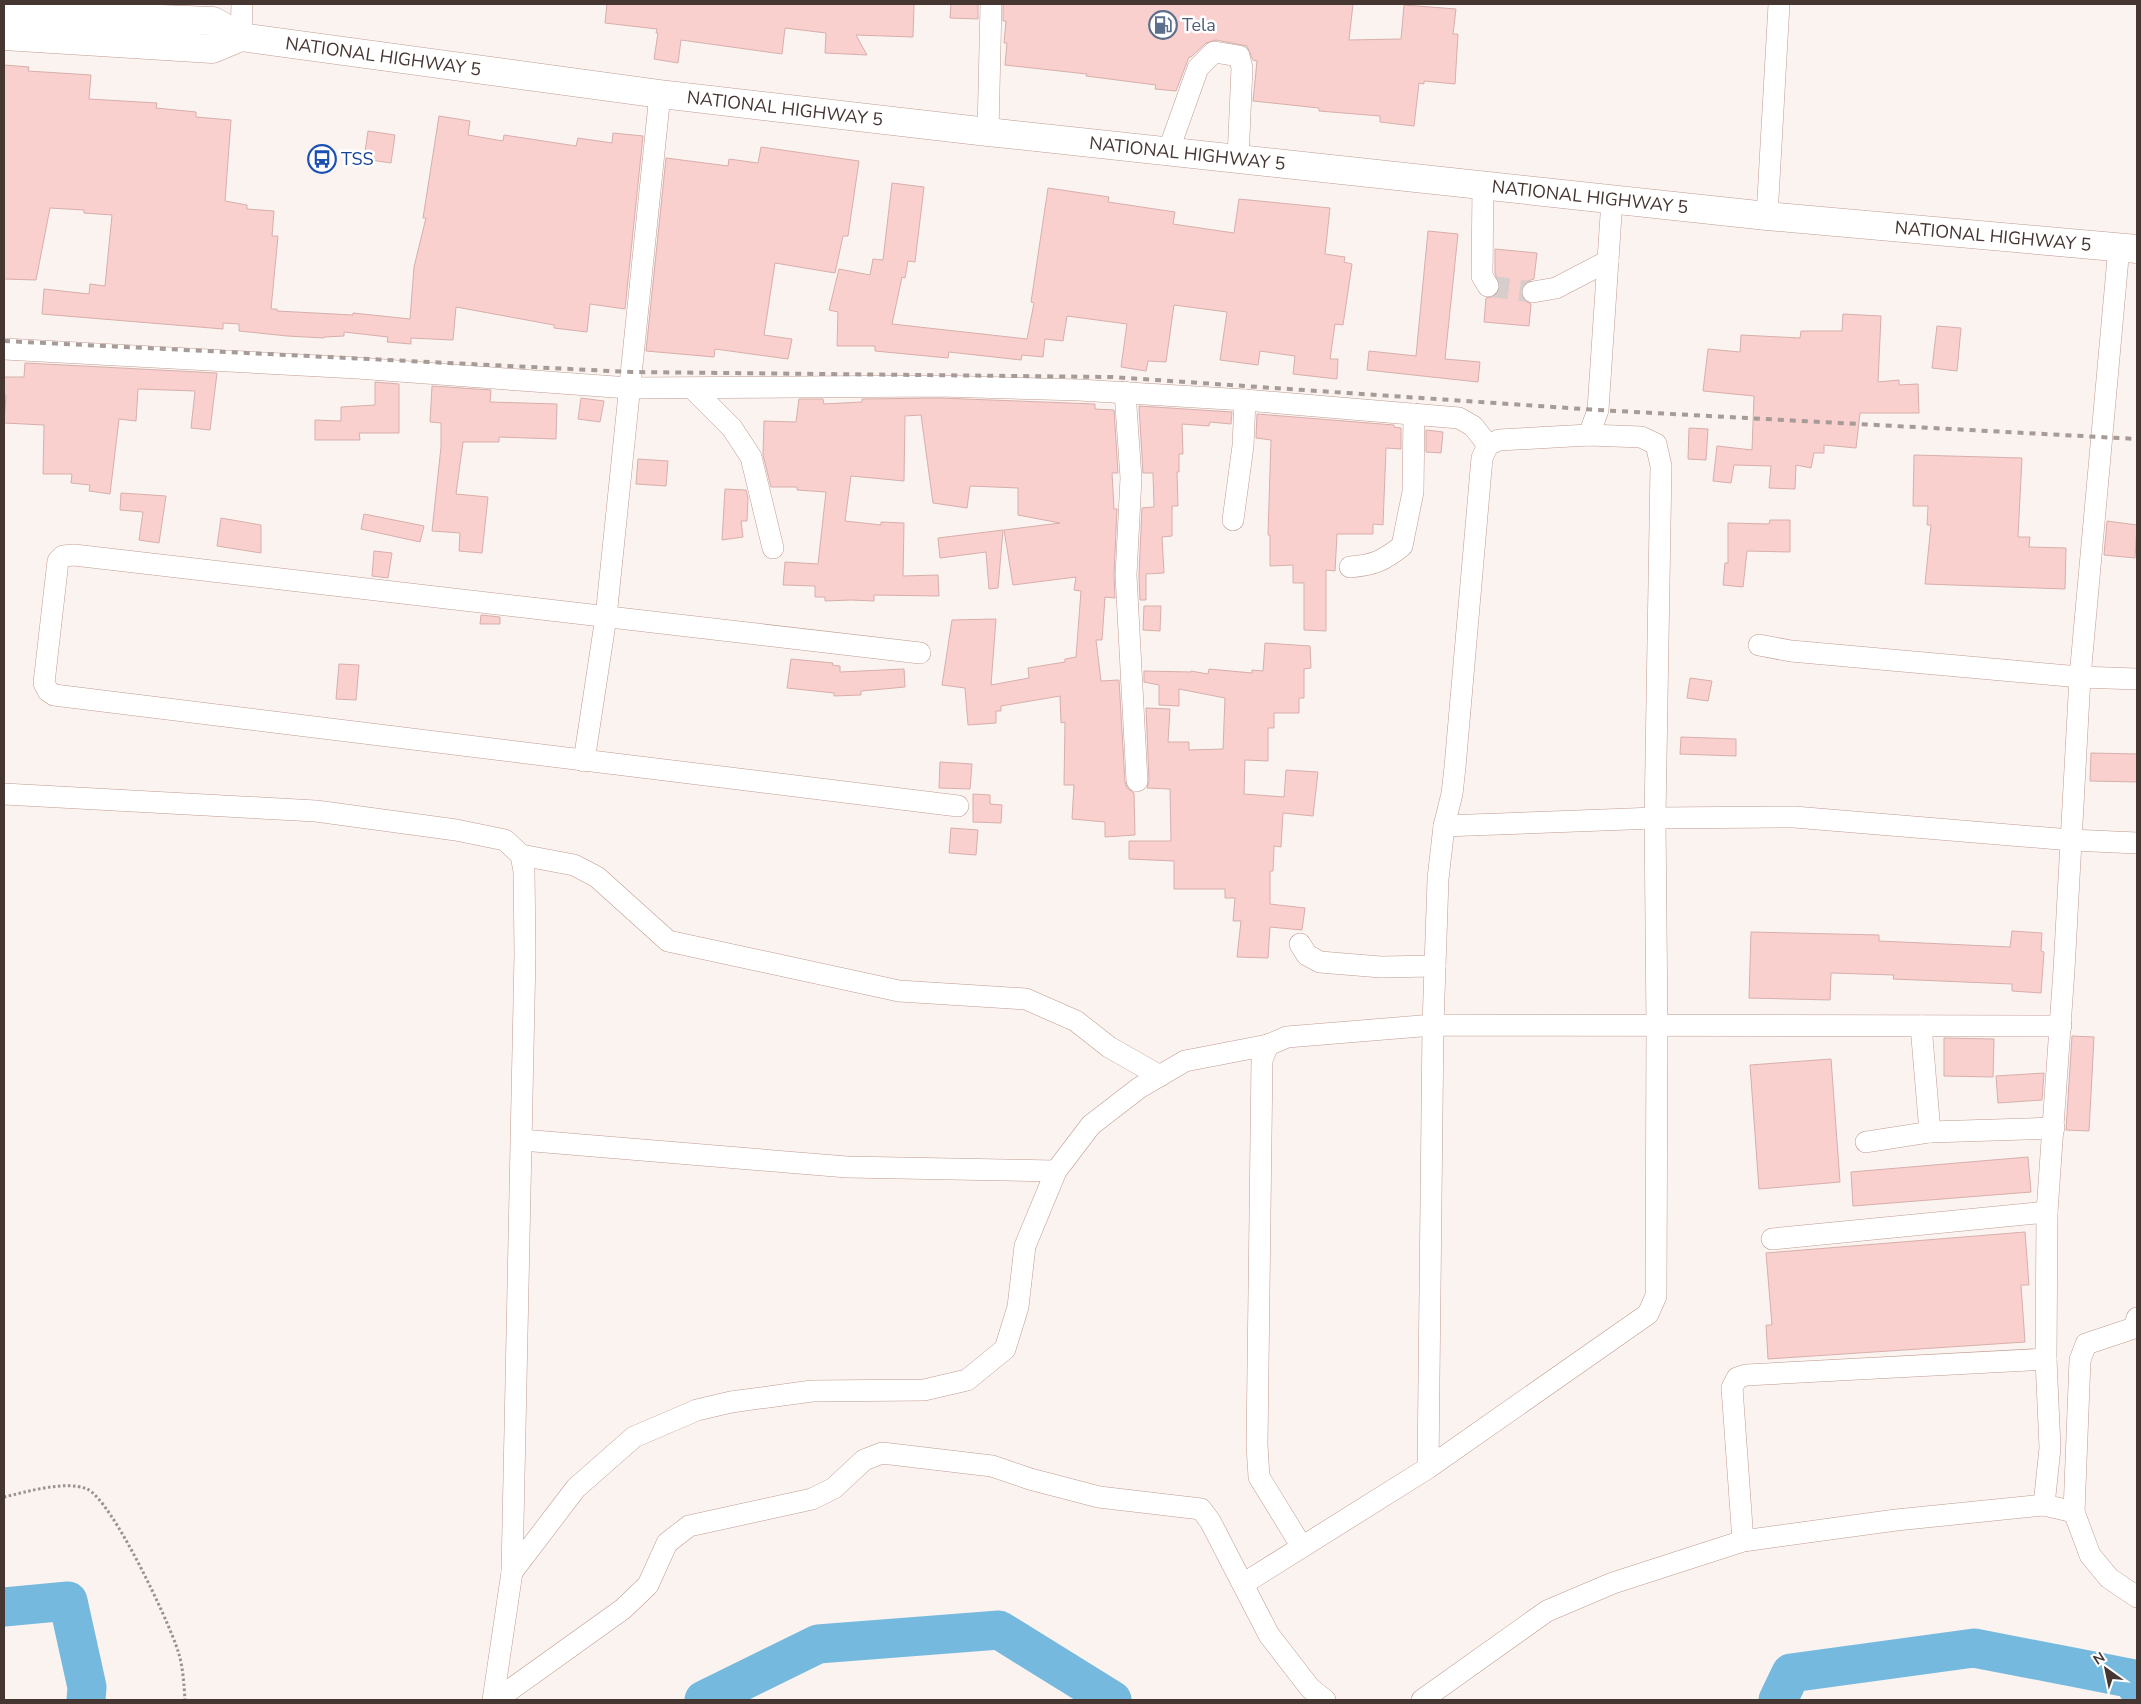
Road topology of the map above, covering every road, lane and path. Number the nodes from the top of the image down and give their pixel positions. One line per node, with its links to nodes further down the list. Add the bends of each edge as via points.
1 (242, 4): 6 (street)
2 (991, 4): 8 (street)
3 (1779, 4): 13 (street)
4 (4, 12): 6 (highway, NATIONAL HIGHWAY 5, via 213,21)
5 (4, 36): 6 (highway, NATIONAL HIGHWAY 5, via 212,48)
6 (241, 37): 7 (highway, NATIONAL HIGHWAY 5)
7 (660, 94): 8 (highway, NATIONAL HIGHWAY 5); 19 (street)
8 (988, 132): 9 (highway, NATIONAL HIGHWAY 5)
9 (1168, 152): 10 (highway, NATIONAL HIGHWAY 5); 10 (street, via 1198,68 1214,52 1227,53 1239,56 1242,68)
10 (1238, 160): 11 (highway, NATIONAL HIGHWAY 5)
11 (1483, 186): 12 (highway, NATIONAL HIGHWAY 5); 16 (street, via 1482,276)
12 (1612, 200): 13 (highway, NATIONAL HIGHWAY 5); 15 (street)
13 (1767, 216): 14 (highway, NATIONAL HIGHWAY 5)
14 (2128, 248): 32 (street)
15 (1608, 261): 17 (street, via 1556,288); 24 (street, via 1598,410)
16 (1488, 286)
17 (1533, 292)
18 (4, 349): 19 (street, via 357,368)
19 (629, 388): 20 (street); 29 (street)
20 (693, 389): 21 (street, via 939,386); 27 (street, via 732,428 751,456)
21 (1125, 392): 22 (street); 35 (street, via 1131,478 1126,575)
22 (1245, 400): 23 (street); 26 (street, via 1244,446)
23 (1414, 414): 25 (street, via 1459,418 1473,426); 28 (street, via 1413,492 1402,546 1373,565)
24 (1589, 435): 25 (street, via 1499,440); 38 (street, via 1641,437 1656,444 1661,466)
25 (1488, 444): 39 (street, via 1482,458 1452,794)
26 (1234, 520)
27 (773, 548)
28 (1350, 567)
29 (606, 617): 31 (street); 34 (street); 34 (street, via 74,555 62,556 58,561 44,683 54,695)
30 (1758, 645): 32 (street, via 1791,651)
31 (920, 654)
32 (2080, 677): 33 (street); 40 (street)
33 (2137, 679)
34 (584, 761): 37 (street)
35 (1137, 782)
36 (4, 794): 42 (street, via 316,811 456,830 504,840)
37 (958, 806)
38 (1655, 818): 39 (street); 40 (street, via 1794,817); 46 (street)
39 (1444, 826): 44 (street, via 1438,880)
40 (2071, 840): 41 (street); 48 (street)
41 (2137, 843)
42 (521, 855): 50 (street, via 574,865 597,877 668,941 899,991 1026,999 1076,1021 1109,1047); 53 (street, via 525,954)
43 (1300, 944): 44 (street, via 1307,955 1320,962 1381,967)
44 (1436, 966): 45 (street)
45 (1433, 1025): 46 (street); 49 (street, via 1287,1037); 60 (street)
46 (1657, 1025): 47 (street); 60 (street, via 1656,1296 1648,1314)
47 (1921, 1026): 48 (street); 52 (street)
48 (2060, 1026): 51 (street)
49 (1268, 1045): 50 (street, via 1186,1061); 65 (street, via 1262,1060 1257,1453 1259,1478)
50 (1160, 1076): 55 (street, via 1091,1125)
51 (2054, 1128): 52 (street); 56 (street)
52 (1930, 1132): 54 (street)
53 (522, 1140): 55 (street, via 847,1167); 66 (street)
54 (1866, 1142)
55 (1056, 1170): 66 (street, via 1025,1246 1018,1307 1005,1349 967,1380 924,1390 812,1391 697,1410 634,1437 576,1488)
56 (2047, 1212): 57 (street); 59 (street)
57 (1772, 1239)
58 (2137, 1318): 63 (street, via 2134,1328 2086,1344 2080,1360)
59 (2046, 1358): 62 (street, via 2050,1448); 64 (street, via 1737,1378 1732,1388)
60 (1428, 1468): 65 (street)
61 (4, 1496): 69 (path, via 63,1486 87,1489 97,1496 112,1516 152,1589 178,1652)
62 (2044, 1506): 63 (street); 64 (street, via 1896,1520)
63 (2074, 1512): 68 (street, via 2090,1555 2109,1578)
64 (1743, 1541): 72 (street, via 1613,1583 1548,1611)
65 (1302, 1546): 67 (street)
66 (512, 1572): 70 (street)
67 (1243, 1584): 70 (street, via 1201,1509 1099,1497 992,1466 882,1453 864,1460 834,1488 812,1499 689,1526 667,1543 648,1585 623,1609); 71 (street, via 1269,1635 1310,1688)
68 (2137, 1597)
69 (185, 1700)
70 (495, 1700)
71 (1325, 1700)
72 (1422, 1700)

